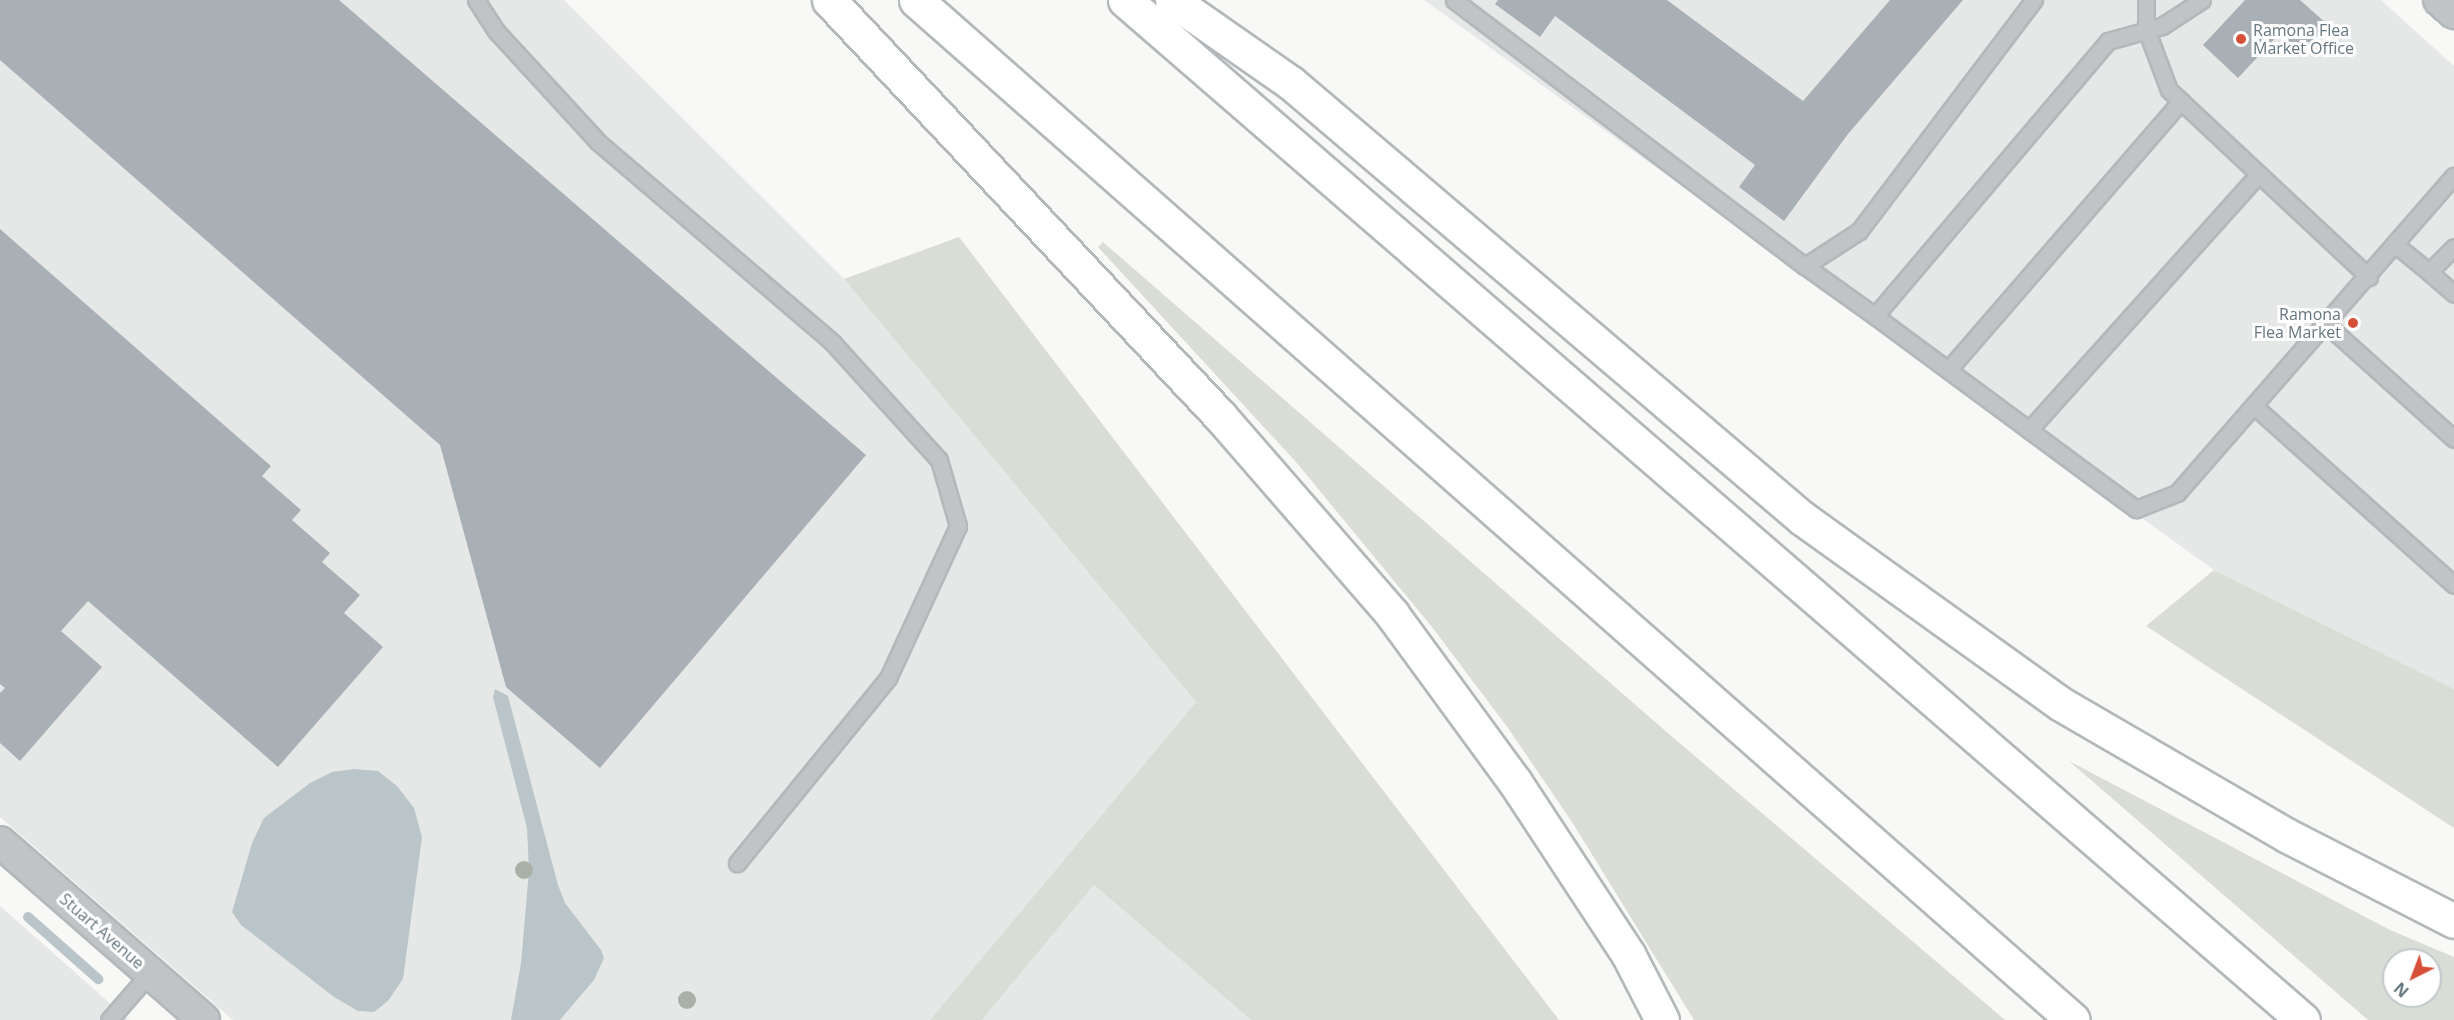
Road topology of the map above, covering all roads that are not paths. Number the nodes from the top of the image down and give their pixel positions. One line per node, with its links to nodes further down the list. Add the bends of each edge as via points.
1 (476, 0): 30 (lane, via 497,32 598,142 832,342 939,460 958,526 888,678)
2 (829, 0): 35 (highway, via 1220,416 1392,614 1515,782 1628,954)
3 (916, 0): 36 (highway)
4 (1125, 0): 37 (highway)
5 (1172, 0): 31 (highway, via 1291,83 1821,532 2061,704 2288,836)
6 (1454, 0): 18 (lane)
7 (2034, 0): 18 (lane, via 1859,231)
8 (2146, 0): 12 (lane)
9 (2202, 0): 12 (lane, via 2188,12)
10 (2439, 0): 11 (street)
11 (2454, 13)
12 (2146, 29): 13 (lane, via 2169,90); 22 (lane, via 2108,41)
13 (2181, 101): 14 (lane); 24 (lane)
14 (2259, 174): 20 (lane); 26 (lane)
15 (2454, 176): 16 (lane)
16 (2396, 245): 19 (lane); 20 (lane)
17 (2454, 247): 19 (lane)
18 (1805, 266): 22 (lane)
19 (2429, 272): 21 (lane)
20 (2369, 277): 23 (lane)
21 (2454, 294)
22 (1875, 316): 24 (lane)
23 (2326, 324): 25 (lane); 27 (lane)
24 (1948, 370): 26 (lane)
25 (2254, 406): 26 (lane, via 2177,493 2136,509); 28 (lane)
26 (2029, 430)
27 (2454, 439)
28 (2454, 585)
29 (0, 842): 32 (street, Stuart Avenue)
30 (737, 863)
31 (2454, 921)
32 (150, 972): 33 (lane); 34 (street, Stuart Avenue)
33 (109, 1020)
34 (204, 1020)
35 (1662, 1020)
36 (2073, 1020)
37 (2303, 1020)

